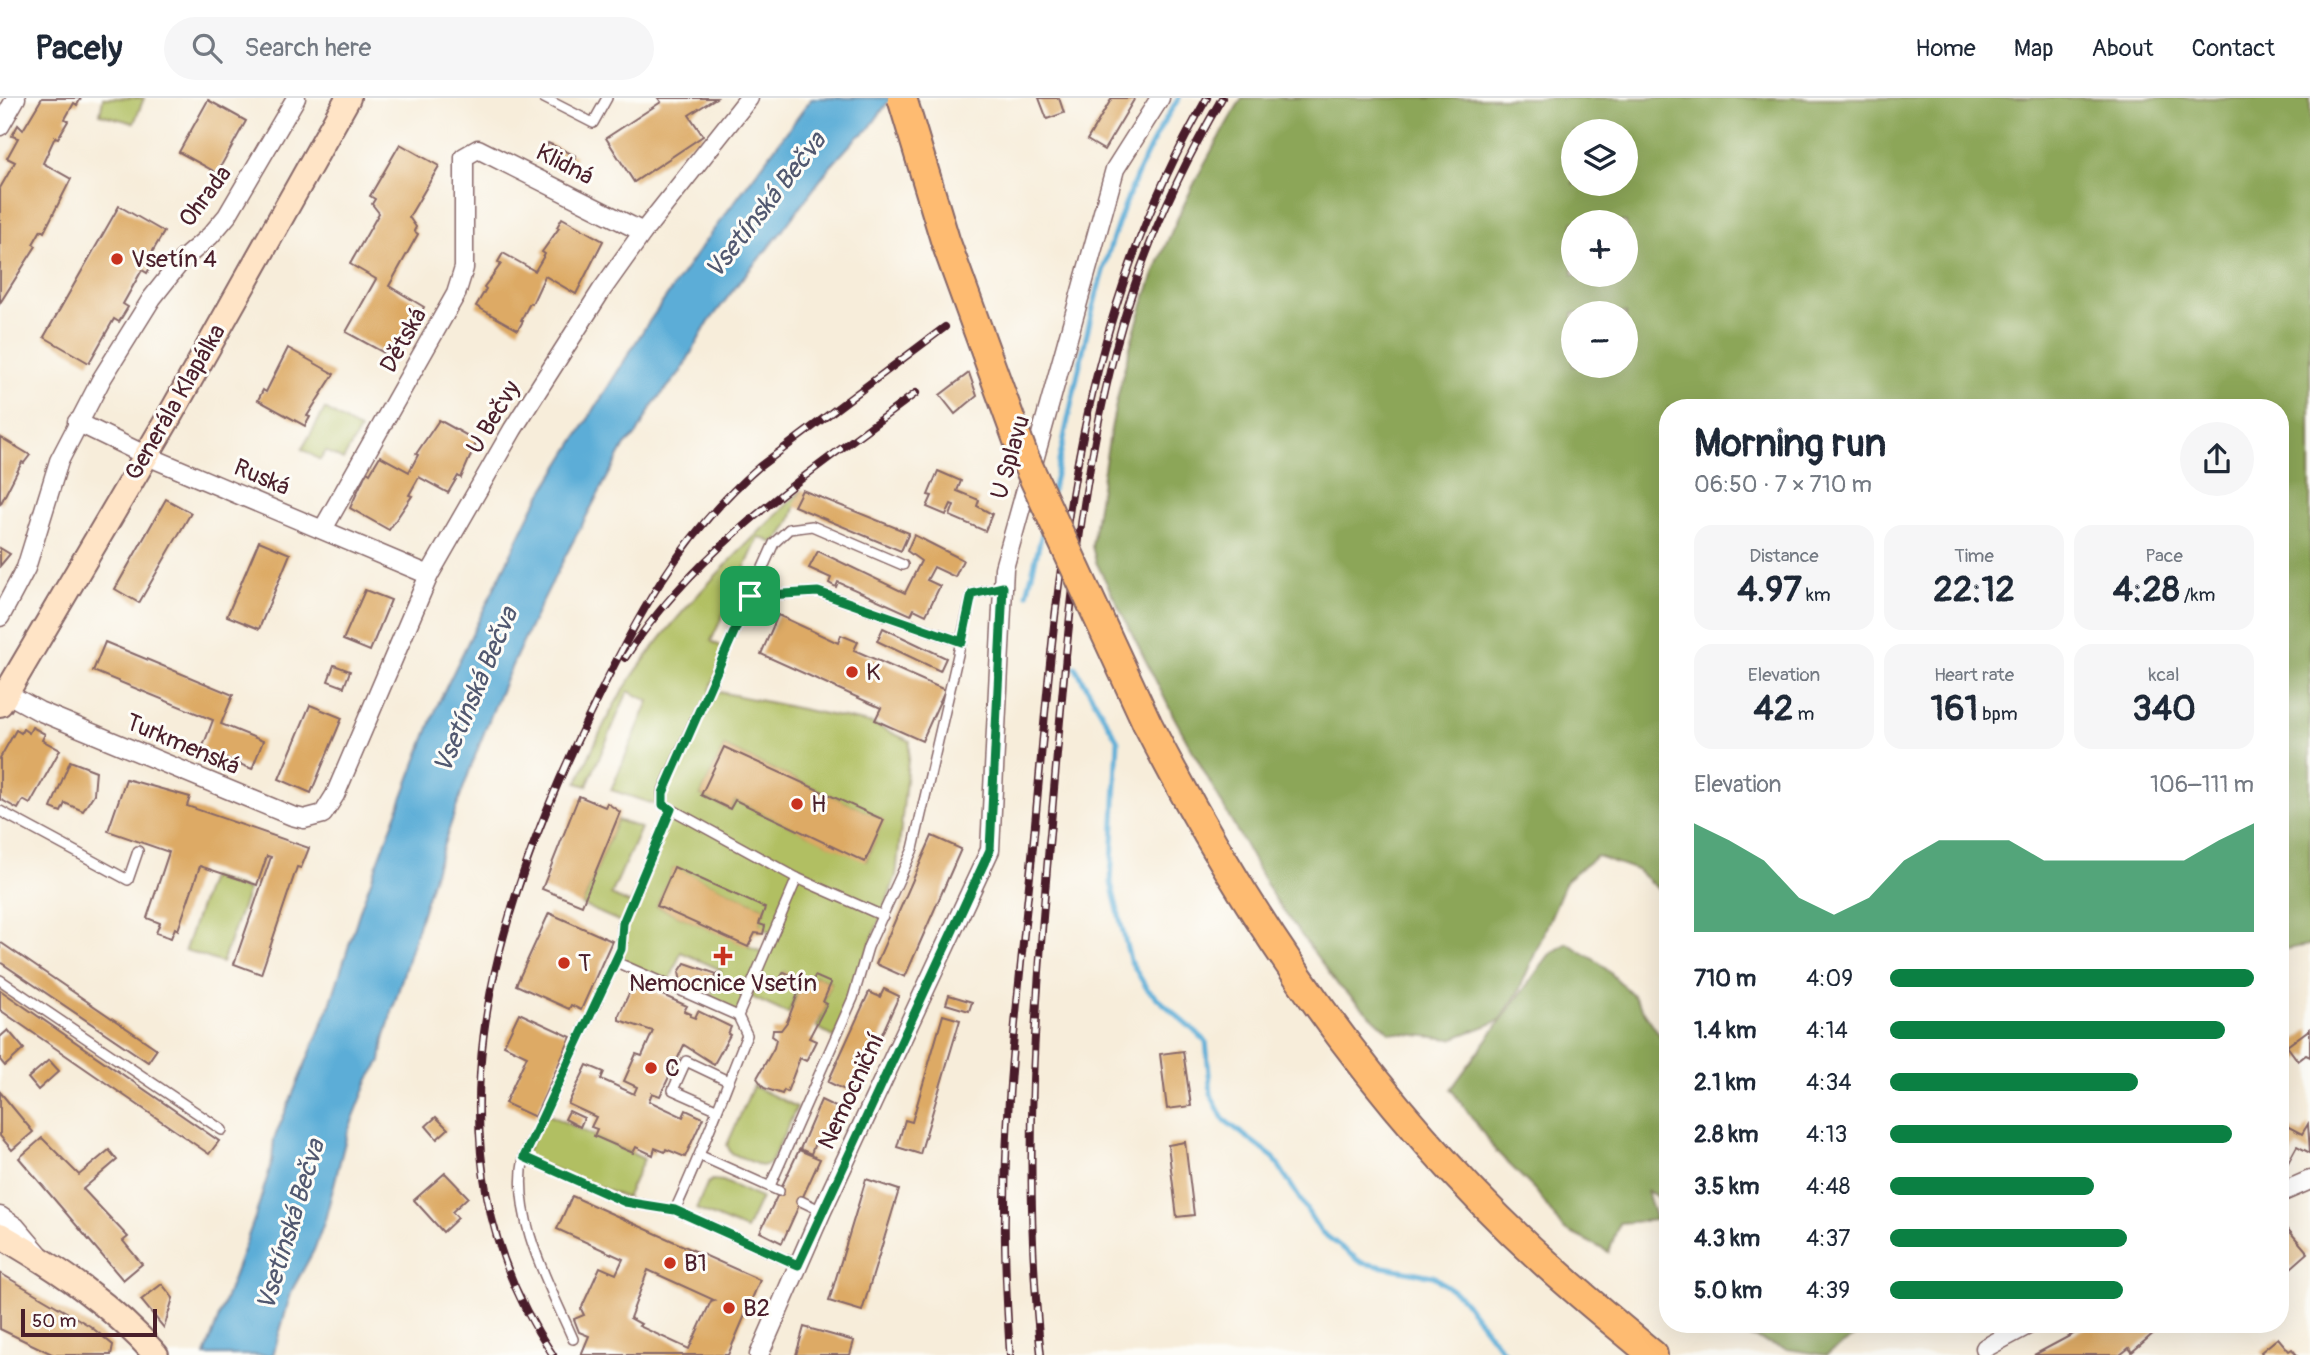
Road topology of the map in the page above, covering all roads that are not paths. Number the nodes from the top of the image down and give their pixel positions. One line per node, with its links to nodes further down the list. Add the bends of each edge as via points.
1 (16, 98): 9 (street)
2 (296, 98): 12 (street, Ohrada, via 227,216 182,260 152,298)
3 (544, 98): 4 (lane, via 593,123)
4 (607, 98)
5 (749, 98): 11 (street, U Bečvy)
6 (902, 98): 54 (main road, bridge, via 945,240 1024,457 1147,723 1255,914 1389,1099 1509,1228)
7 (1160, 98): 17 (street, U Splavu, via 1115,169 1004,568)
8 (350, 99): 13 (street, Generála Klapálka)
9 (0, 126)
10 (464, 157): 11 (street, Klidná, via 478,149); 14 (street, Dětská, via 464,268 456,294)
11 (643, 232): 16 (street, U Bečvy, via 513,429)
12 (77, 422): 13 (street, Ruská); 19 (street, Ohrada, via 52,482 26,568)
13 (145, 455): 14 (street, Ruská); 21 (street, Generála Klapálka)
14 (323, 529): 16 (street, Ruská)
15 (903, 565): 18 (lane, via 812,526 789,529 774,543)
16 (429, 575): 22 (street, U Bečvy)
17 (1003, 587): 20 (lane, via 972,594); 25 (street, U Splavu)
18 (750, 596): 20 (lane, via 818,592); 23 (lane, via 663,793 663,805)
19 (0, 617)
20 (962, 642): 28 (lane, via 914,849)
21 (3, 698): 22 (street, Turkmenská, via 292,816 315,818)
22 (335, 795)
23 (671, 809): 27 (lane); 29 (lane, via 623,923)
24 (0, 811): 26 (lane, via 128,880)
25 (990, 850): 43 (street, Nemocniční)
26 (138, 851)
27 (797, 878): 28 (lane); 31 (lane)
28 (883, 916): 38 (lane, via 853,998)
29 (616, 961): 31 (lane); 36 (lane)
30 (0, 980): 34 (lane)
31 (738, 1016): 32 (lane, via 747,1035)
32 (728, 1081): 33 (lane); 33 (lane, via 686,1061 673,1090)
33 (716, 1109): 35 (lane)
34 (222, 1130)
35 (701, 1156): 38 (lane); 42 (lane)
36 (524, 1157): 42 (lane, via 625,1202); 50 (lane, via 519,1181 528,1227)
37 (2310, 1180): 39 (street)
38 (770, 1186): 40 (lane)
39 (2289, 1189)
40 (779, 1191)
41 (801, 1201): 43 (lane)
42 (675, 1210): 48 (lane)
43 (822, 1210): 48 (street, Nemocniční)
44 (0, 1216): 47 (street, via 24,1234)
45 (0, 1235): 47 (street)
46 (0, 1243): 47 (street)
47 (43, 1260): 52 (street, via 99,1301)
48 (798, 1265): 53 (street, Nemocniční)
49 (2013, 1333): 51 (street)
50 (573, 1339)
51 (1985, 1348)
52 (153, 1354)
53 (759, 1355)
54 (1653, 1355)

